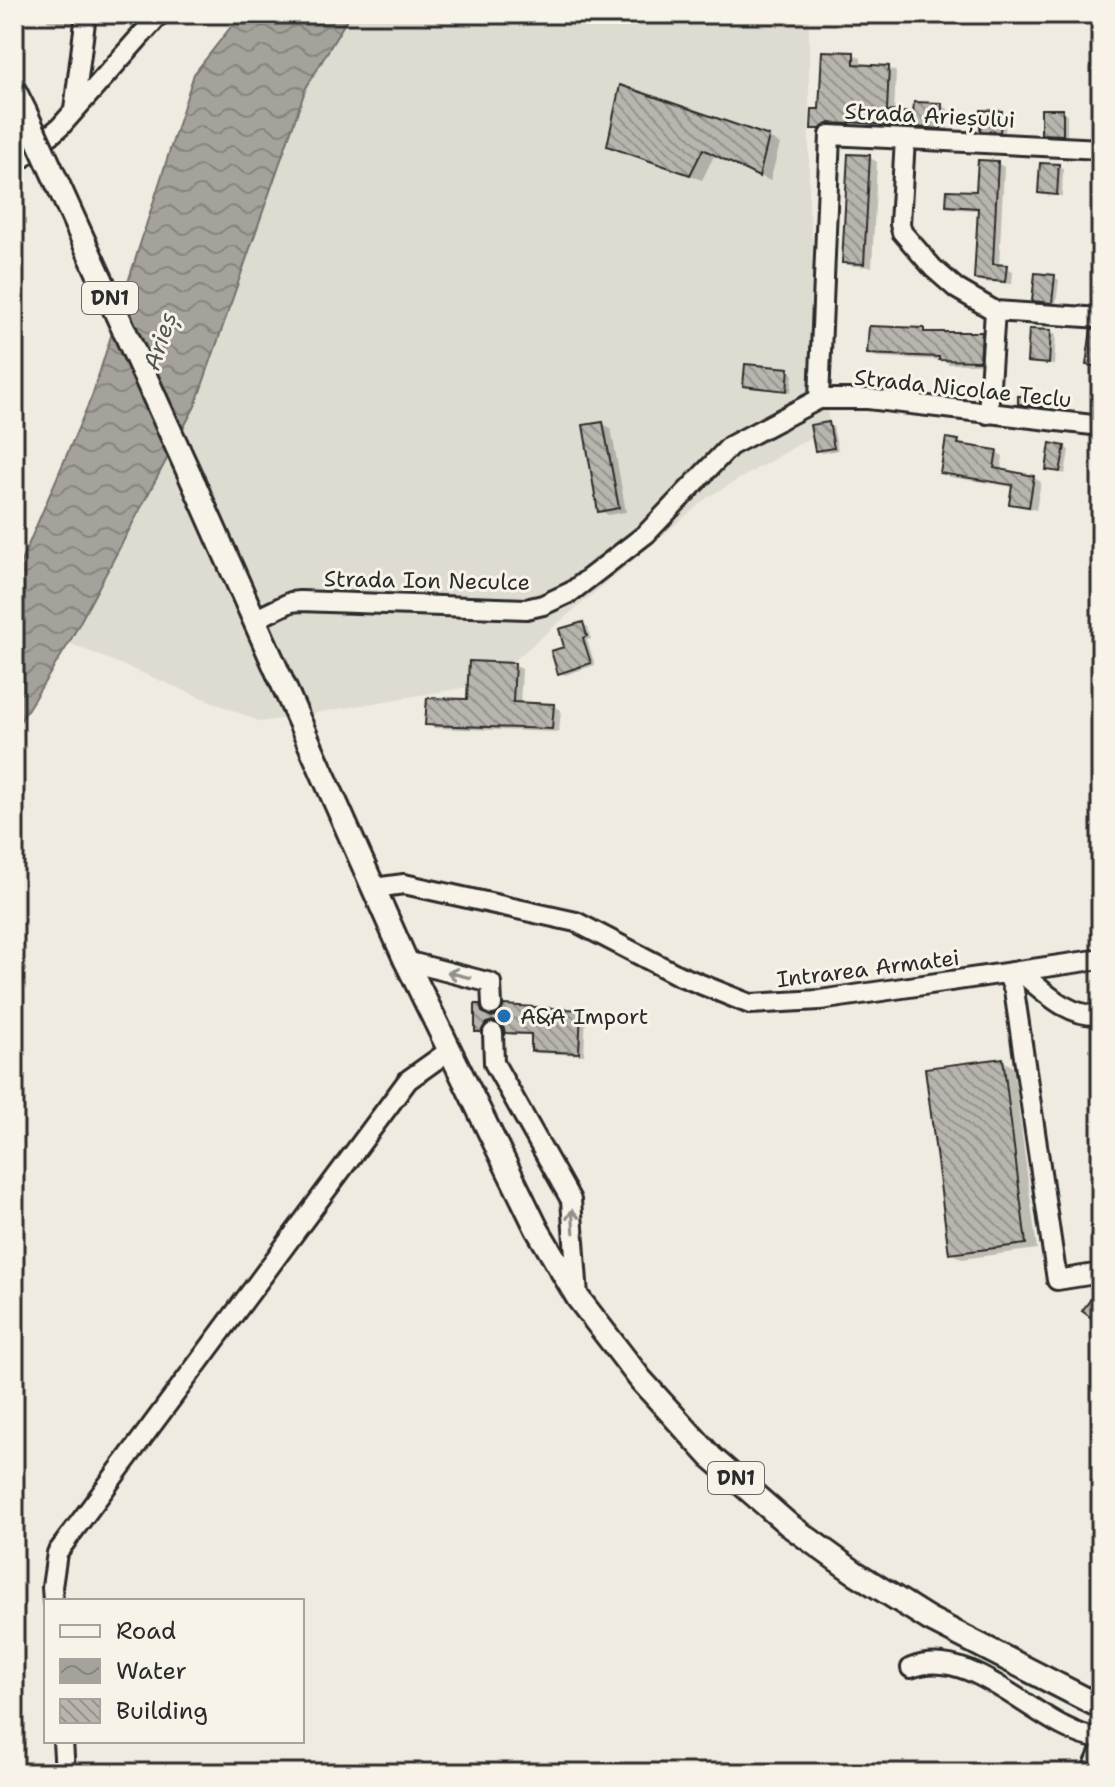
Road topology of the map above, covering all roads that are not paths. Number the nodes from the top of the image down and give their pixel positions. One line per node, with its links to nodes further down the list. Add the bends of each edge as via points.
1 (86, 14): 4 (street)
2 (160, 14): 4 (street)
3 (14, 90): 13 (main road, DN1, bridge)
4 (74, 110): 7 (street)
5 (905, 139): 6 (street, Strada Arieșului); 8 (street, via 902,232 957,289); 10 (street, Strada Arieșului, via 832,134 828,138)
6 (1101, 149)
7 (14, 165)
8 (995, 311): 9 (street); 11 (street)
9 (1101, 318)
10 (819, 399): 11 (street, Strada Nicolae Teclu, via 868,399); 13 (street, Strada Ion Neculce, via 730,446 646,534 571,592 543,605 526,609 300,601)
11 (988, 414): 12 (street, Strada Nicolae Teclu)
12 (1101, 426)
13 (254, 620): 14 (main road, DN1)
14 (374, 888): 16 (main road, DN1); 17 (street, Intrarea Armatei, via 404,884 576,922 678,975 750,1004 820,1000)
15 (1101, 959): 17 (street, Intrarea Armatei)
16 (406, 961): 18 (street, one-way to 16, via 491,983); 21 (main road, DN1)
17 (1013, 972): 19 (street, via 1072,1012); 22 (street, via 1057,1280)
18 (492, 1005)
19 (1101, 1015)
20 (493, 1033): 23 (street, one-way to 20, via 571,1200 494,1063)
21 (450, 1050): 23 (main road, DN1, via 537,1229); 24 (street, via 408,1080 57,1553)
22 (1101, 1273)
23 (578, 1298): 26 (main road, DN1, via 641,1380 711,1457 789,1525 929,1619)
24 (53, 1599)
25 (911, 1668): 27 (street, via 926,1661 957,1667 989,1680 1064,1728)
26 (1101, 1707)
27 (1101, 1739)
28 (63, 1743): 30 (street)
29 (1101, 1750): 31 (street)
30 (65, 1773)
31 (1091, 1773)

